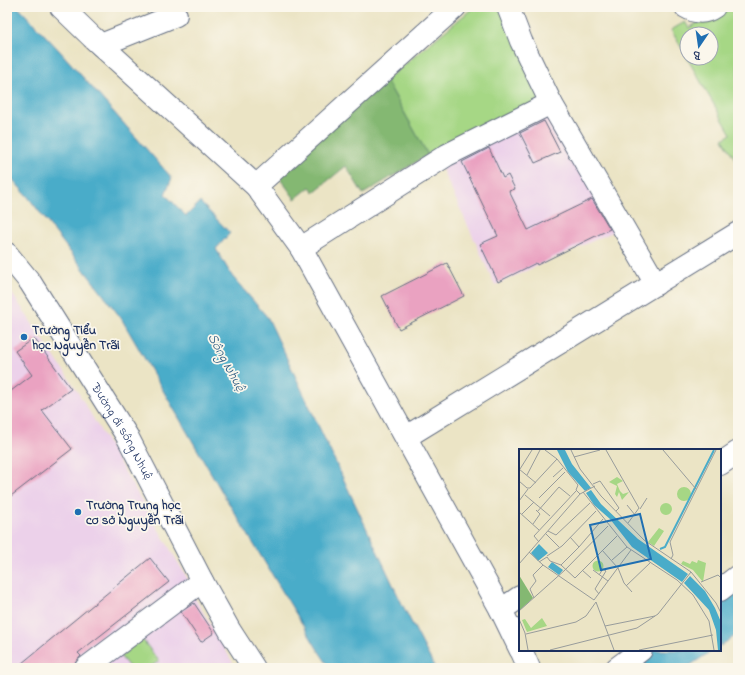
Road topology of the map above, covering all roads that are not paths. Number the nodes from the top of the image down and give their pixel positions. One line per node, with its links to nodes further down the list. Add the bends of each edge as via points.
1 (62, 7): 7 (street)
2 (454, 7): 9 (street)
3 (508, 7): 8 (street)
4 (686, 7): 5 (street, via 694,12 707,12)
5 (714, 7)
6 (176, 15): 7 (street)
7 (101, 45): 9 (street)
8 (551, 104): 11 (street, via 447,155); 13 (street)
9 (256, 186): 11 (street)
10 (738, 233): 13 (street)
11 (301, 248): 14 (street)
12 (7, 254): 18 (street, Đường đi sông Nhuệ, via 30,282 127,436)
13 (656, 284): 14 (street)
14 (406, 437): 21 (street)
15 (738, 452): 16 (street)
16 (721, 463)
17 (738, 576): 19 (street)
18 (202, 581): 25 (street); 26 (street, Đường đi sông Nhuệ)
19 (721, 589)
20 (519, 598): 21 (street)
21 (501, 610): 22 (street)
22 (519, 648)
23 (520, 651): 27 (street)
24 (640, 651): 28 (street)
25 (86, 668)
26 (254, 668)
27 (529, 668)
28 (617, 668)

